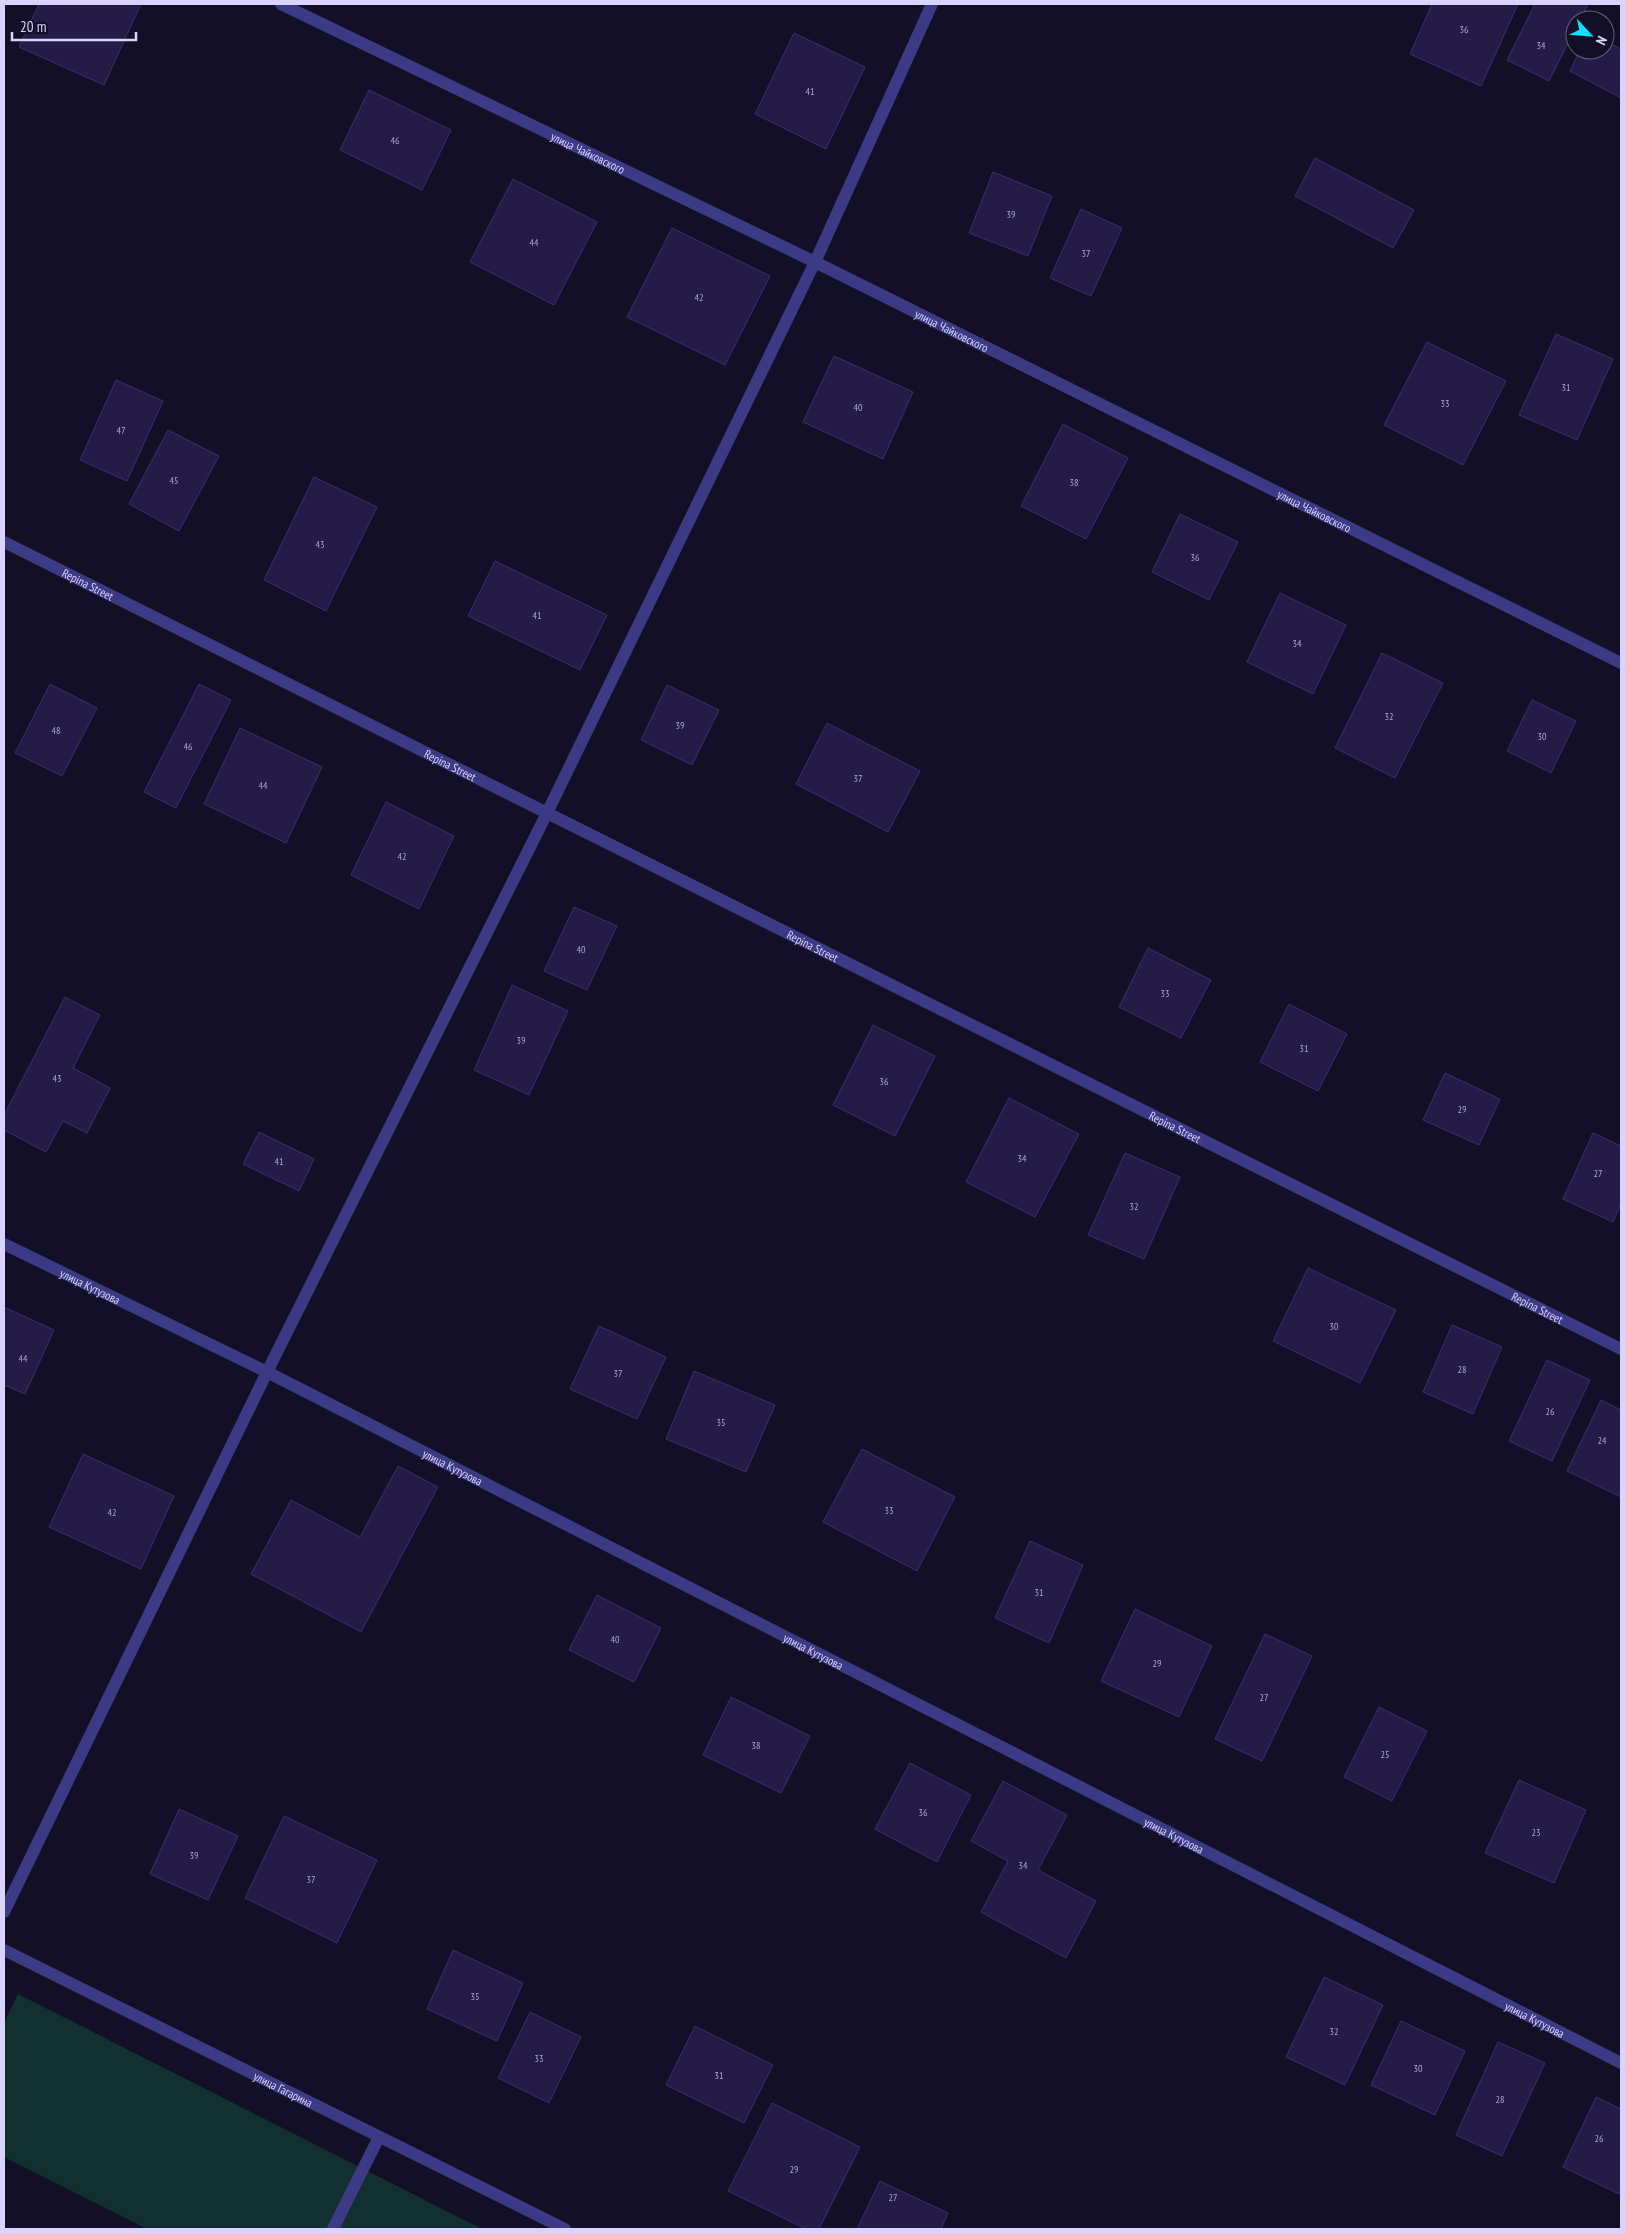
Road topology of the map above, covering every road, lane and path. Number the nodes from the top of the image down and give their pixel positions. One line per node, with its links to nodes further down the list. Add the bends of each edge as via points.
1 (281, 4): 3 (street, улица Чайковского)
2 (932, 4): 3 (street)
3 (815, 262): 5 (street, улица Чайковского); 6 (street)
4 (4, 542): 6 (street, Repina Street)
5 (1621, 663)
6 (547, 813): 8 (street, Repina Street); 9 (street)
7 (4, 1244): 9 (street, улица Кутузова)
8 (1621, 1349)
9 (267, 1372): 10 (street); 12 (street, улица Кутузова)
10 (4, 1912)
11 (4, 1950): 13 (street, улица Гагарина)
12 (1621, 2063)
13 (379, 2137): 14 (street); 15 (street, улица Гагарина)
14 (333, 2229)
15 (565, 2229)

